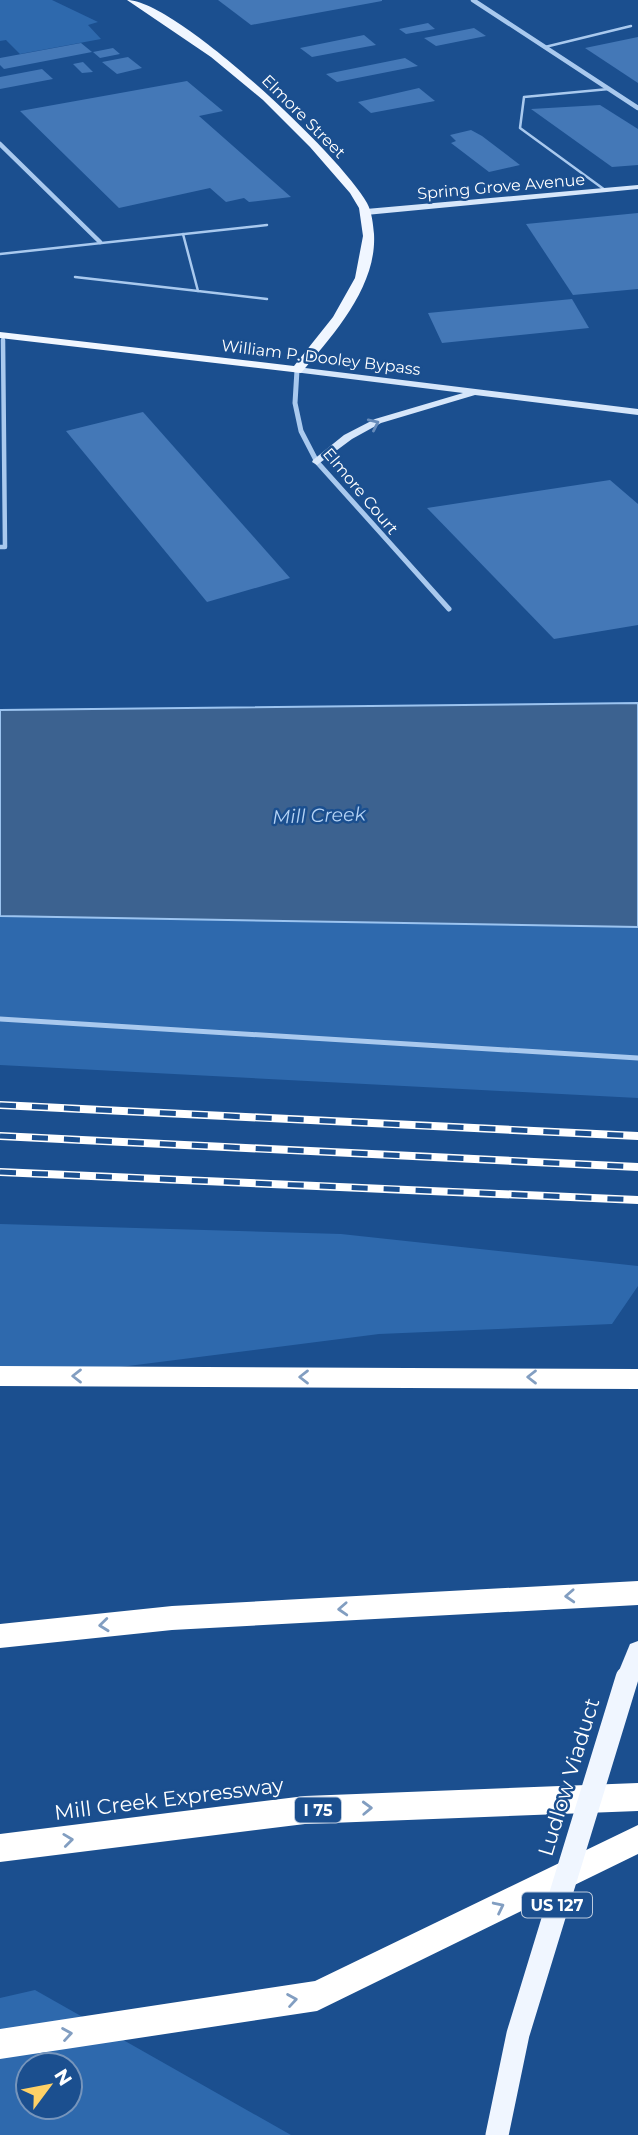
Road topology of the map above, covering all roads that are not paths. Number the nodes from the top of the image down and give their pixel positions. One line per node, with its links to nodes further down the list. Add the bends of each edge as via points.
1 (131, 0): 10 (main road, Elmore Street, via 175,26 299,128)
2 (472, 0): 4 (street)
3 (631, 26): 4 (lane)
4 (545, 47): 5 (street)
5 (609, 89): 6 (street); 9 (lane, via 524,97 520,128)
6 (638, 108)
7 (0, 144): 13 (street)
8 (638, 187): 9 (main road, Spring Grove Avenue)
9 (605, 190): 10 (main road, Spring Grove Avenue)
10 (366, 212): 19 (main road, via 364,266 351,299)
11 (267, 225): 12 (lane)
12 (183, 234): 13 (lane); 16 (lane)
13 (100, 242): 14 (lane)
14 (0, 254)
15 (75, 277): 16 (lane)
16 (198, 291): 17 (lane)
17 (267, 299)
18 (1, 335): 19 (main road, William P. Dooley Bypass); 23 (lane, via 5,547)
19 (298, 370): 20 (main road, William P. Dooley Bypass); 22 (street, Elmore Court, via 295,403 301,431)
20 (481, 392): 21 (main road, William P. Dooley Bypass); 22 (main road, one-way to 20, via 378,421)
21 (638, 412)
22 (317, 462): 24 (street, Elmore Court)
23 (0, 547)
24 (449, 609)
25 (0, 1019): 26 (lane)
26 (638, 1058)
27 (0, 1376): 28 (highway, one-way to 27)
28 (638, 1379)
29 (638, 1592): 30 (highway, one-way to 30, via 172,1618)
30 (0, 1636)
31 (638, 1651): 36 (main road, Ludlow Viaduct / US 127, bridge, via 518,2034)
32 (638, 1797): 34 (highway, Mill Creek Expressway / I 75, one-way to 32, via 305,1810)
33 (638, 1839): 35 (highway, one-way to 33, via 317,1996)
34 (0, 1848)
35 (0, 2044)
36 (497, 2135)

